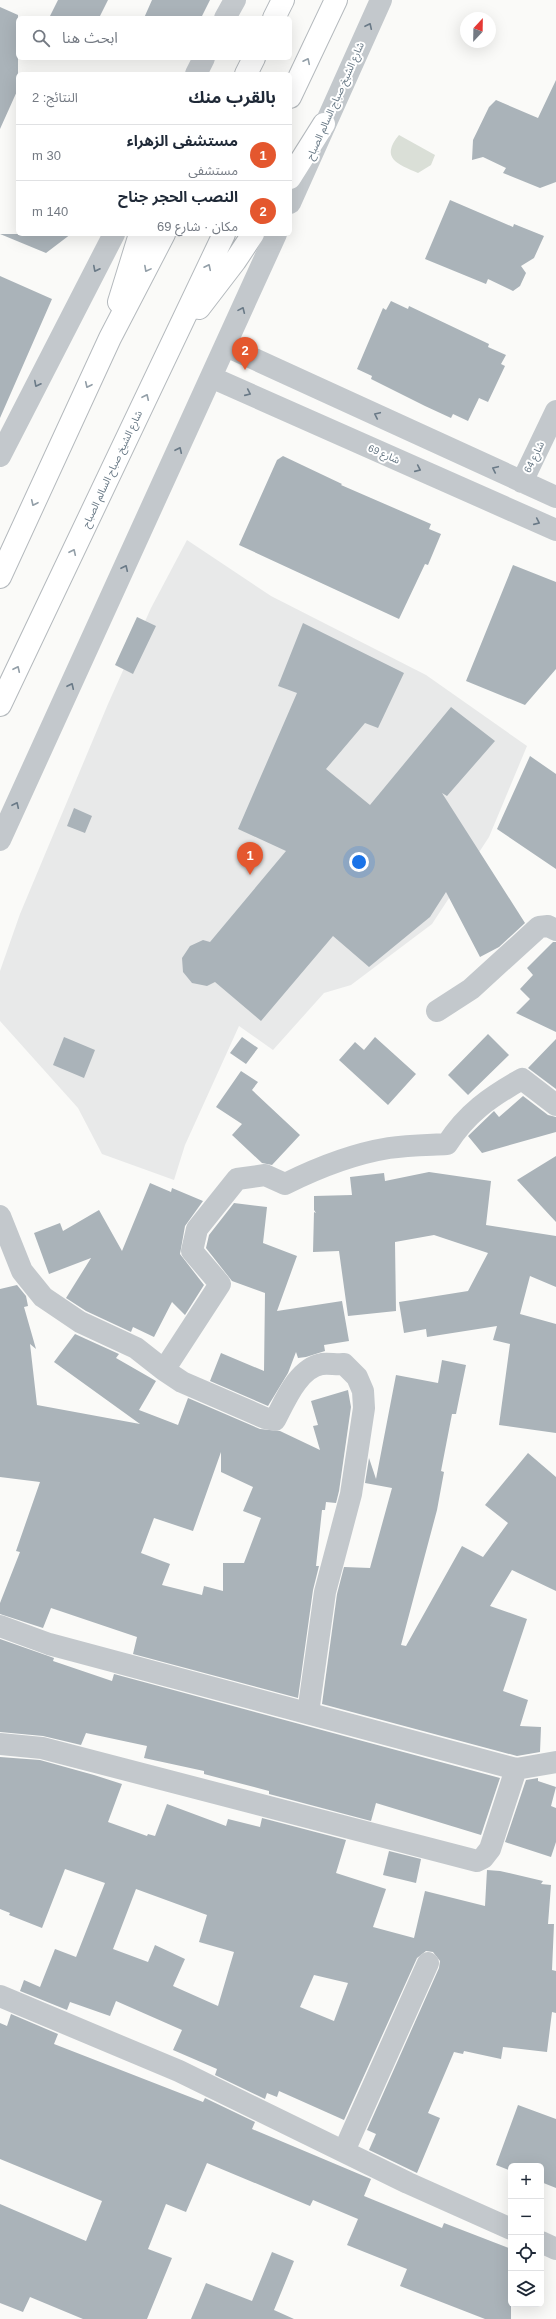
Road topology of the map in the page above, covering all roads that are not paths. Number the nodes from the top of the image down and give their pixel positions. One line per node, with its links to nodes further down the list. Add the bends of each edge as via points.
1 (235, 0): 5 (street)
2 (283, 0): 6 (highway)
3 (336, 0): 11 (highway, one-way to 3)
4 (381, 0): 12 (street, شارع الشيخ صباح السالم الصباح, one-way to 4)
5 (226, 16)
6 (275, 16)
7 (203, 60): 9 (street)
8 (253, 60): 10 (highway)
9 (197, 72)
10 (247, 72)
11 (292, 92)
12 (324, 124): 13 (highway); 14 (street, شارع الشيخ صباح السالم الصباح)
13 (292, 175)
14 (292, 198)
15 (113, 236): 26 (street, one-way to 26)
16 (139, 236): 22 (highway)
17 (163, 236): 22 (highway, one-way to 22)
18 (223, 236): 21 (highway, شارع الشيخ صباح السالم الصباح, one-way to 18)
19 (252, 236): 21 (highway, via 204,302)
20 (275, 236): 23 (street, one-way to 20)
21 (176, 335): 31 (highway, شارع الشيخ صباح السالم الصباح, one-way to 21)
22 (110, 338): 30 (highway, one-way to 30)
23 (226, 346): 24 (street); 27 (street, one-way to 23)
24 (212, 378): 29 (street, شارع 69, one-way to 29); 32 (street, one-way to 24)
25 (556, 411): 27 (street, شارع 64)
26 (0, 456)
27 (522, 482): 28 (street)
28 (556, 497)
29 (556, 530)
30 (0, 577)
31 (0, 705)
32 (0, 840)
33 (556, 930): 34 (street, via 548,926 539,927 471,989)
34 (437, 1011)
35 (556, 1105): 37 (street, via 522,1079 493,1095 460,1124 447,1144 389,1148 313,1170 285,1184 265,1175 237,1179 197,1229 192,1251 220,1284)
36 (0, 1216): 37 (street, via 22,1271 43,1297 80,1322 136,1348)
37 (164, 1370): 39 (street, via 182,1382 275,1420 286,1398 307,1369 323,1364 344,1364 357,1377 363,1391 364,1408 351,1494 325,1592)
38 (0, 1626): 39 (street, via 49,1644)
39 (308, 1713): 42 (street)
40 (0, 1744): 42 (street, via 42,1748 477,1861 483,1858 490,1848)
41 (556, 1762): 42 (street)
42 (516, 1769)
43 (428, 1964): 45 (street)
44 (0, 1996): 45 (street, via 179,2071)
45 (344, 2151): 46 (street)
46 (508, 2228)
47 (544, 2243): 48 (street)
48 (556, 2249)

